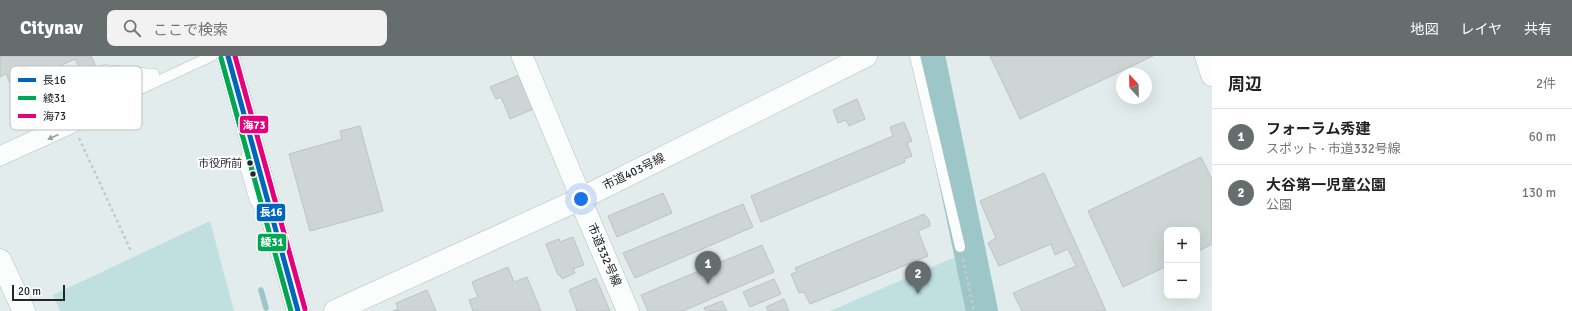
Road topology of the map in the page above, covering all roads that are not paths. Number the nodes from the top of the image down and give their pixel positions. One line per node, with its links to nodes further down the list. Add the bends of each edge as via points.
1 (196, 56): 9 (lane)
2 (212, 56): 12 (lane, one-way to 12)
3 (228, 56): 21 (street)
4 (522, 56): 17 (street)
5 (915, 56): 18 (lane)
6 (1206, 56): 10 (street)
7 (857, 58): 17 (street, 市道403号線)
8 (142, 73): 9 (lane)
9 (156, 74): 11 (lane)
10 (1212, 75)
11 (142, 80)
12 (142, 88)
13 (46, 130): 15 (lane)
14 (68, 130): 16 (lane, one-way to 16)
15 (0, 151)
16 (0, 161)
17 (580, 199): 22 (street, 市道403号線); 23 (street, 市道332号線)
18 (960, 247)
19 (0, 260): 20 (street)
20 (24, 311)
21 (298, 311)
22 (335, 311)
23 (628, 311)

